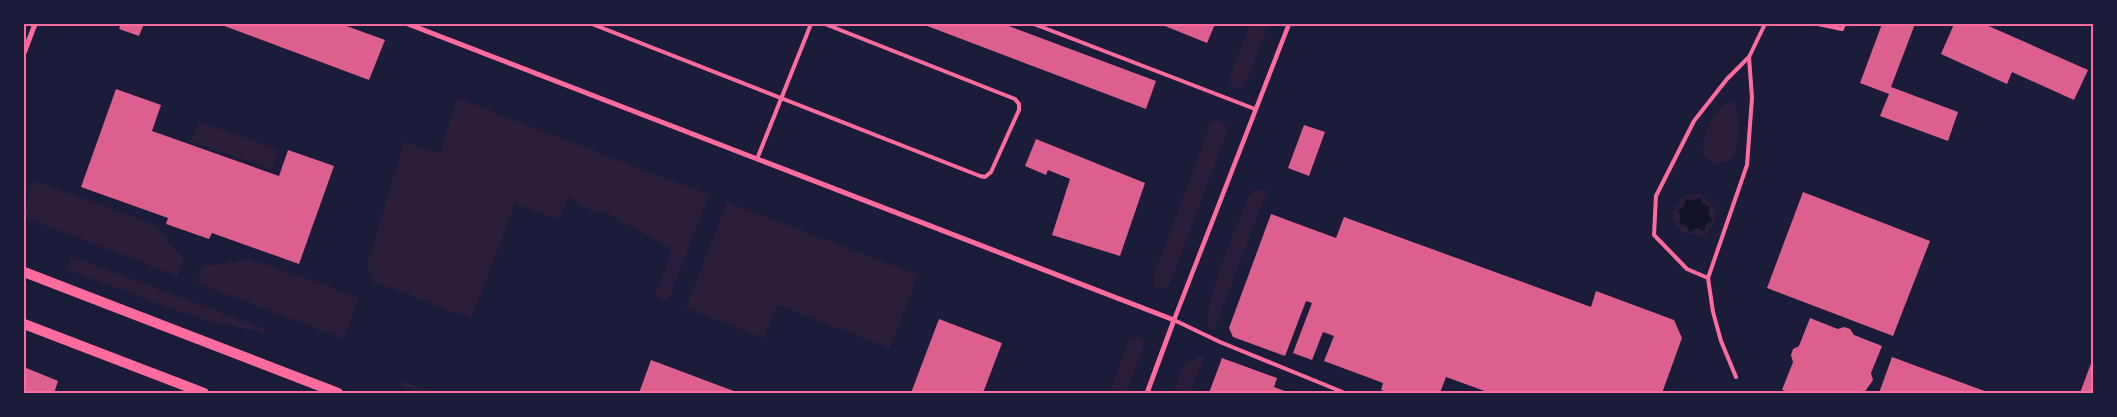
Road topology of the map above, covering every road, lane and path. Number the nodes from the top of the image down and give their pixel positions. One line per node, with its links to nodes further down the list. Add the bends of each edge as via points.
1 (35, 24): 11 (street)
2 (408, 24): 15 (street)
3 (592, 24): 13 (lane)
4 (811, 24): 13 (lane)
5 (825, 24): 13 (lane, via 1015,99 1019,110 991,172 980,176)
6 (1034, 24): 14 (lane)
7 (1289, 24): 14 (street)
8 (1765, 24): 12 (lane)
9 (1818, 24): 10 (lane, via 1842,29)
10 (1844, 24)
11 (24, 53)
12 (1749, 57): 17 (lane, via 1752,98 1748,165); 17 (lane, via 1694,120 1656,196 1654,235 1687,269)
13 (782, 99): 15 (lane)
14 (1255, 109): 18 (street)
15 (757, 159): 18 (street)
16 (24, 272): 22 (main road)
17 (1708, 278): 20 (lane, via 1721,341)
18 (1174, 320): 23 (street); 24 (lane)
19 (24, 324): 21 (main road)
20 (1736, 377)
21 (204, 393)
22 (338, 393)
23 (1148, 393)
24 (1345, 393)

